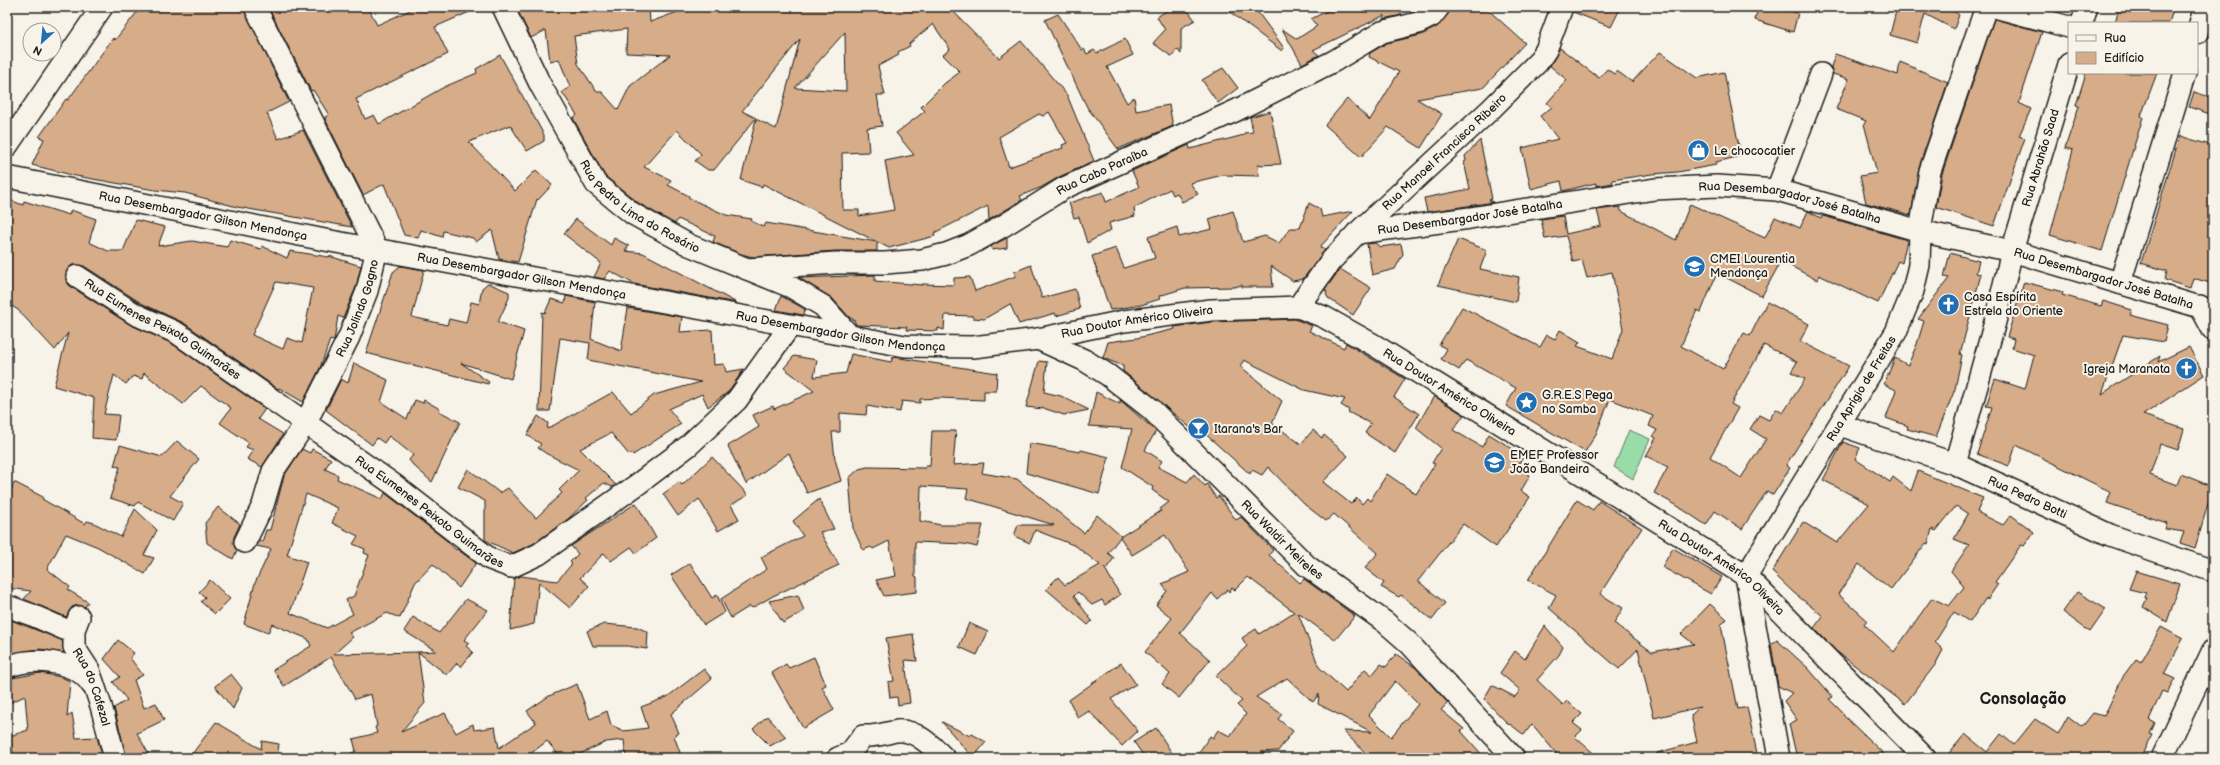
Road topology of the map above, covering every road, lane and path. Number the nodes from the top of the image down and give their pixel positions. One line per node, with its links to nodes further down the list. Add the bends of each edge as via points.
1 (102, 7): 16 (street)
2 (255, 7): 21 (street, Rua Jolindo Gagno)
3 (503, 7): 23 (street, Rua Pedro Lima do Rosário, via 540,84 596,184 633,214 689,245)
4 (1439, 7): 23 (street, Rua Cabo Paraíba, via 1432,16 1418,23 1382,32 1334,61 1235,111 1064,188 1003,226 969,245 946,254 922,260 885,263 836,263)
5 (1562, 7): 20 (street, Rua Manoel Francisco Ribeiro, via 1546,50 1538,62)
6 (1986, 7): 19 (street, Rua Aprígio de Freitas, via 1930,171)
7 (1995, 7): 11 (street)
8 (2087, 7): 10 (street)
9 (2205, 7): 12 (street)
10 (2082, 22)
11 (2068, 27)
12 (2198, 30)
13 (2068, 67): 22 (street, Rua Abrahão Saad)
14 (1821, 74): 18 (street)
15 (2185, 74): 25 (street)
16 (7, 146)
17 (7, 177): 21 (street, Rua Desembargador Gilson Mendonça)
18 (1777, 190): 19 (street, Rua Desembargador José Batalha); 20 (street, Rua Desembargador José Batalha, via 1717,186 1655,188 1470,218)
19 (1920, 232): 22 (street, Rua Desembargador José Batalha); 33 (street, Rua Aprígio de Freitas, via 1920,265 1913,291 1896,332)
20 (1357, 233): 26 (street, Rua Manoel Francisco Ribeiro, via 1330,262)
21 (378, 249): 28 (street, Rua Desembargador Gilson Mendonça); 32 (street, Rua Jolindo Gagno, via 367,291 349,337)
22 (2012, 251): 25 (street, Rua Desembargador José Batalha); 34 (street, Rua Abrahão Saad)
23 (747, 269): 30 (street, Rua Pedro Lima do Rosário, via 791,287 823,306)
24 (77, 276): 32 (street, Rua Eumenes Peixoto Guimarães, via 135,314 177,333)
25 (2120, 283): 27 (street, Rua Desembargador José Batalha)
26 (1298, 307): 31 (street, Rua Doutor Américo Oliveira, via 1211,310 1124,321); 37 (street, Rua Doutor Américo Oliveira, via 1324,317 1374,345)
27 (2206, 309): 29 (street)
28 (790, 326): 30 (street, Rua Desembargador Gilson Mendonça); 32 (street, Rua Eumenes Peixoto Guimarães, via 737,400 688,446 539,554 511,567 490,559 393,484)
29 (2213, 330)
30 (848, 334): 31 (street, Rua Desembargador Gilson Mendonça, via 906,346 973,347)
31 (1038, 339): 45 (street, Rua Waldir Meireles, via 1102,371 1151,409 1307,566 1385,622 1409,643)
32 (305, 424): 35 (street, Rua Jolindo Gagno, via 273,471 263,505)
33 (1840, 425): 34 (street, Rua Pedro Botti); 37 (street, Rua Aprígio de Freitas)
34 (1955, 464): 36 (street, Rua Pedro Botti, via 2110,535)
35 (245, 542)
36 (2212, 567)
37 (1746, 576): 46 (street); 47 (street, Rua Doutor Américo Oliveira)
38 (7, 606): 41 (street, Rua do Cafezal, via 32,615 71,623 74,630 74,648 89,670)
39 (2213, 650): 48 (street)
40 (7, 667): 41 (street, via 35,661 66,666 88,677)
41 (97, 694): 42 (street, Rua do Cafezal)
42 (115, 758)
43 (838, 758): 44 (street, via 850,752 863,736 874,737 898,731 921,737)
44 (944, 758)
45 (1514, 758)
46 (1779, 758)
47 (1925, 758)
48 (2162, 758)

